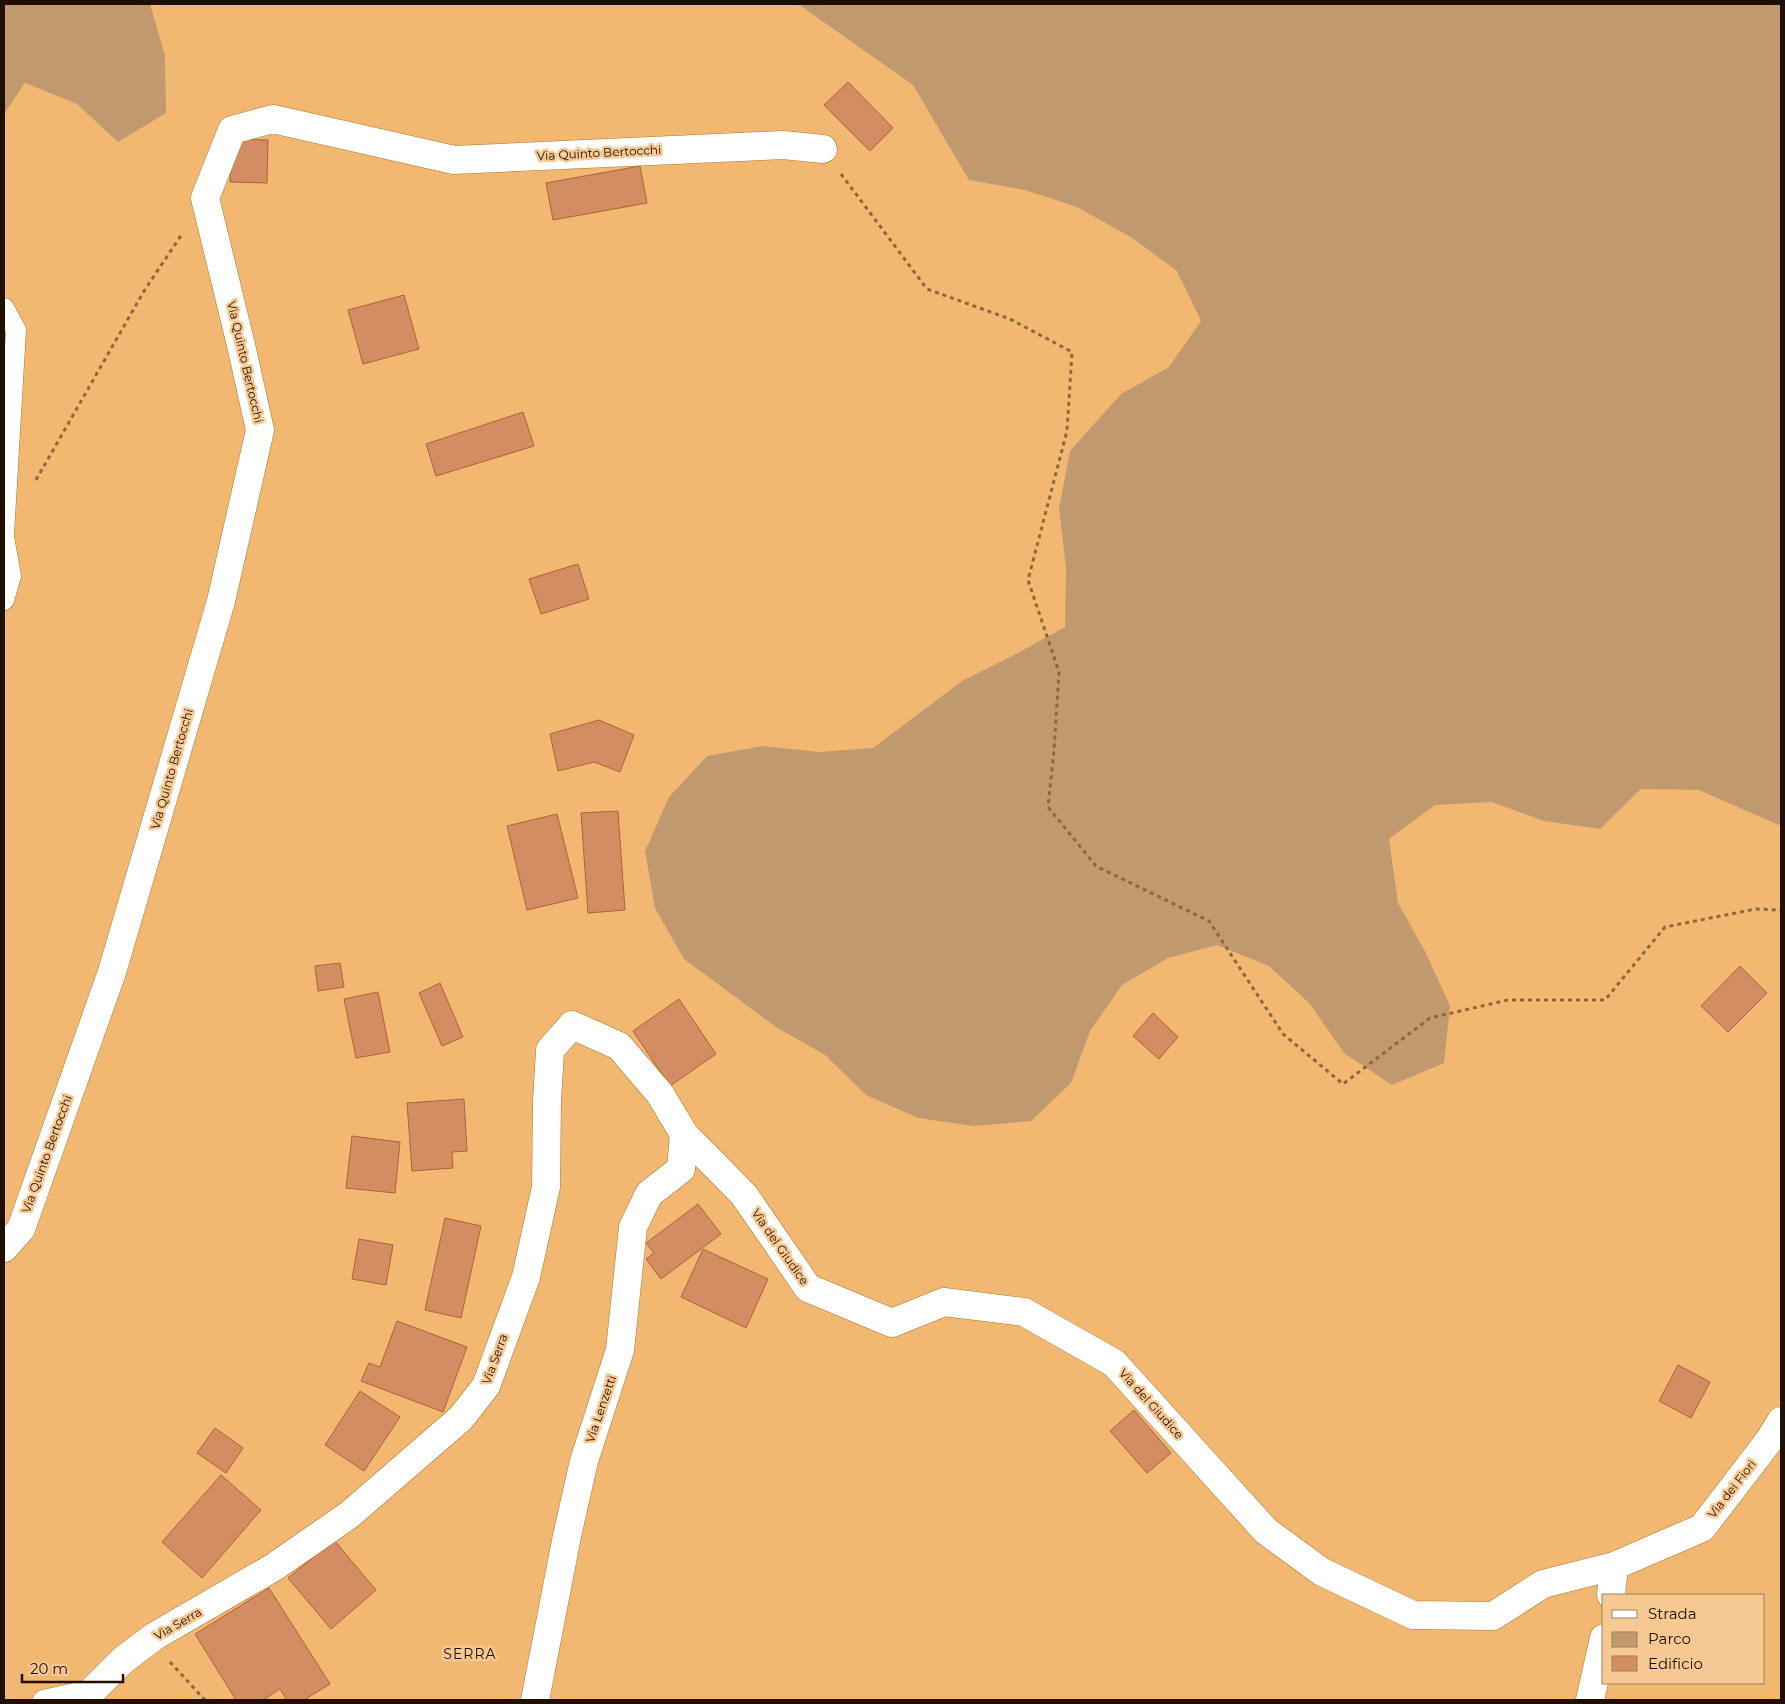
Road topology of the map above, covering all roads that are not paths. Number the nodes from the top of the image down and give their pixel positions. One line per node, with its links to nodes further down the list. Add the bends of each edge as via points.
1 (823, 149): 6 (street, Via Quinto Bertocchi, via 782,145 454,160 273,119 232,130 205,198 260,430 221,601 112,972 20,1229)
2 (4, 308): 3 (lane, via 16,330)
3 (4, 535): 4 (lane, via 11,576)
4 (4, 600)
5 (684, 1134): 8 (street, Via del Giudice, via 744,1195 808,1288 892,1323 944,1302 1024,1312 1114,1363 1266,1531 1322,1572 1413,1616 1493,1616 1543,1584); 11 (street, Via Serra, via 660,1094 619,1046 572,1025 550,1050 546,1187 526,1277 486,1386 461,1418 348,1515 274,1567 155,1636 123,1660); 13 (street, Via Lenzetti, via 681,1170 649,1194 633,1227 620,1350 584,1461)
6 (4, 1248)
7 (1781, 1421): 8 (street, Via dei Fiori, via 1702,1528)
8 (1614, 1566): 9 (street)
9 (1611, 1594)
10 (1602, 1647): 14 (street)
11 (88, 1695): 12 (lane)
12 (43, 1700)
13 (535, 1700)
14 (1590, 1700)

